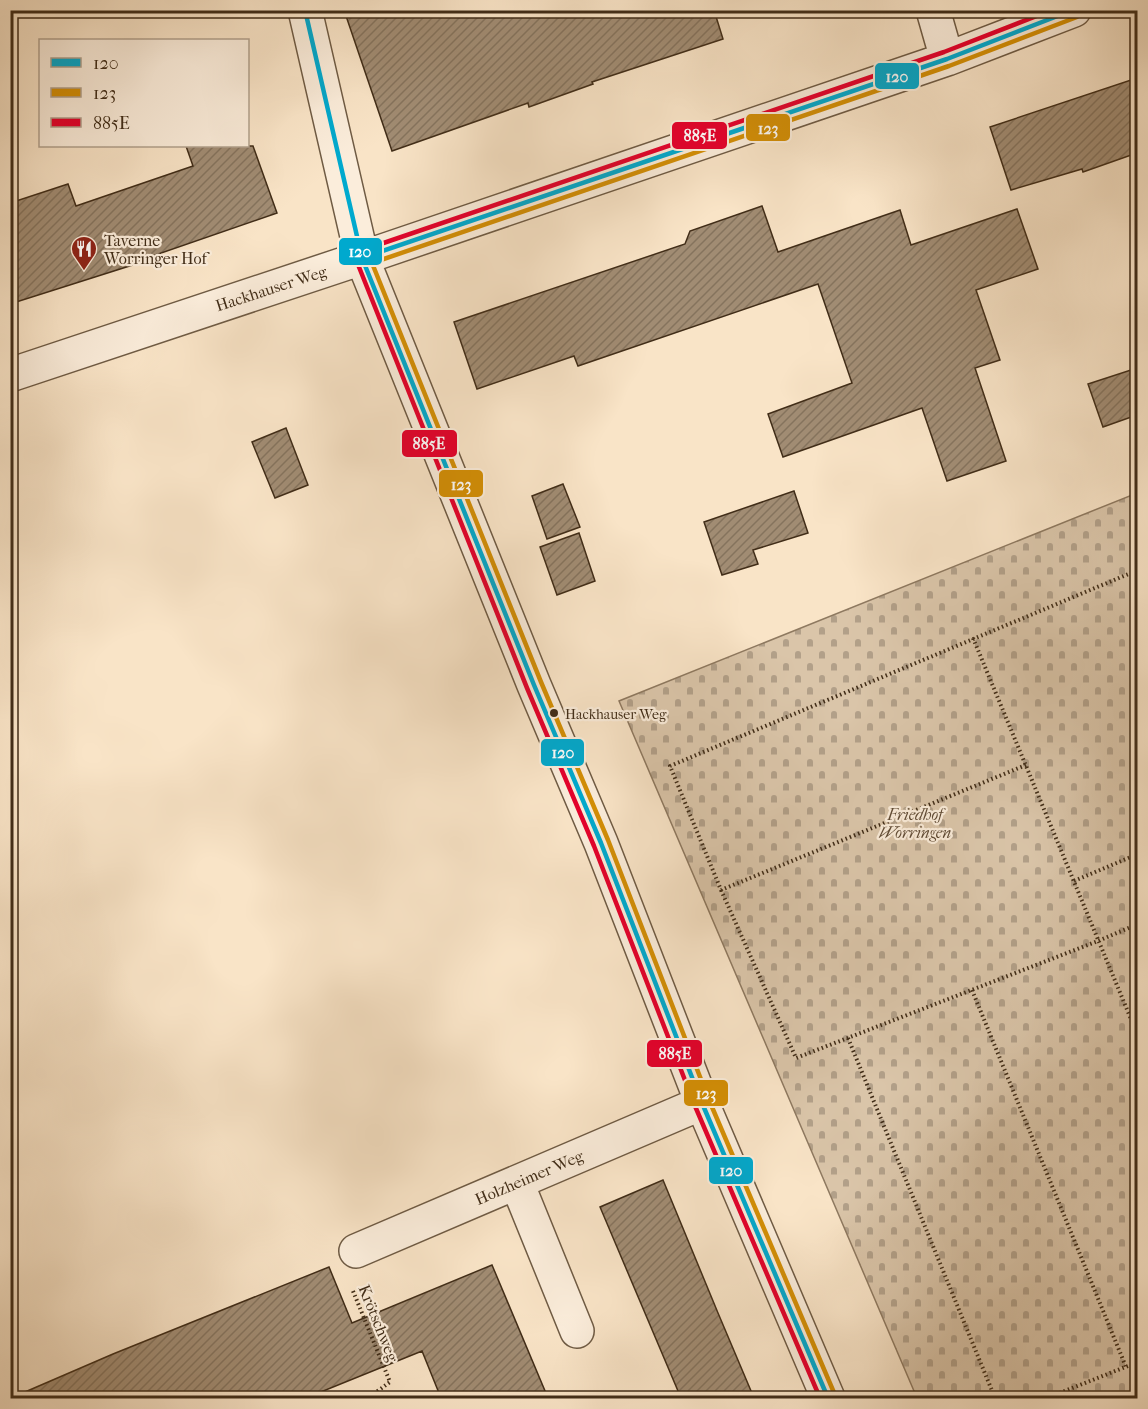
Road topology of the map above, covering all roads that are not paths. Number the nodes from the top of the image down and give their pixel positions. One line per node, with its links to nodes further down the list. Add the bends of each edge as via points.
1 (305, 10): 5 (street)
2 (933, 10): 4 (street)
3 (1074, 10): 4 (street, Hackhauser Weg)
4 (947, 59): 5 (street, Hackhauser Weg)
5 (362, 258): 6 (street, Hackhauser Weg); 7 (street, via 602,843)
6 (10, 375)
7 (702, 1104): 8 (street, Holzheimer Weg); 11 (street)
8 (517, 1183): 9 (street, Holzheimer Weg); 10 (street)
9 (356, 1251)
10 (577, 1331)
11 (828, 1398)

